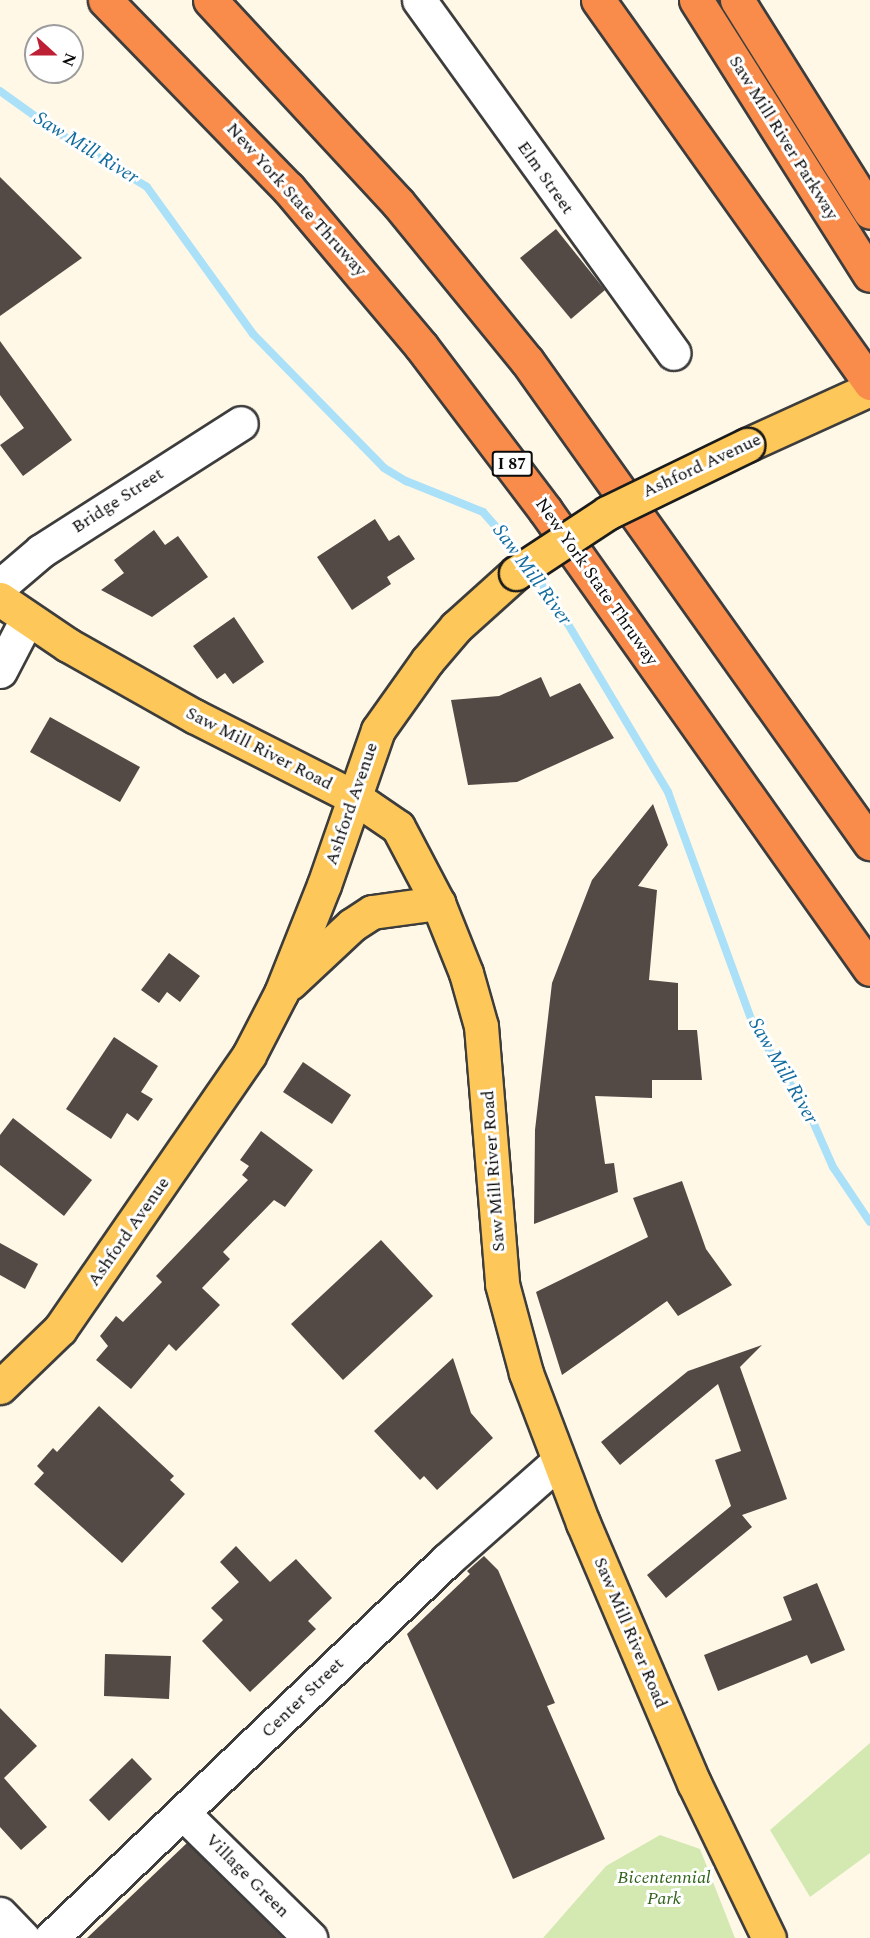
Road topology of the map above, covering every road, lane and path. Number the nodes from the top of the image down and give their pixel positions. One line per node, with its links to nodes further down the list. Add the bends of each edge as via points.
1 (105, 0): 22 (highway, New York State Thruway / I 87, via 288,188 428,355 545,510)
2 (210, 0): 20 (highway, via 391,194 527,361)
3 (419, 0): 11 (street, Elm Street)
4 (598, 0): 8 (highway)
5 (606, 0): 8 (highway)
6 (696, 0): 10 (highway, Saw Mill River Parkway)
7 (737, 0): 9 (highway, Saw Mill River Parkway)
8 (622, 29): 12 (highway)
9 (870, 212)
10 (870, 275)
11 (674, 353)
12 (862, 372)
13 (870, 389): 19 (main road, Ashford Avenue, bridge, via 627,501 516,573 456,627 402,694 378,730)
14 (241, 423): 15 (street, Bridge Street, via 41,551)
15 (0, 586)
16 (0, 599): 17 (main road, Saw Mill River Road)
17 (27, 619): 18 (street); 19 (main road, Saw Mill River Road, via 194,716)
18 (0, 671)
19 (354, 797): 21 (main road, Saw Mill River Road, via 398,826); 23 (main road, Ashford Avenue)
20 (870, 843)
21 (438, 903): 23 (main road, via 372,912 308,964); 25 (main road, Saw Mill River Road, via 466,973 481,1026 502,1284 526,1373)
22 (870, 969)
23 (281, 993): 24 (main road, Ashford Avenue, via 249,1055 80,1303 45,1348)
24 (0, 1387)
25 (559, 1461): 26 (street, Center Street, via 430,1576); 31 (main road, Saw Mill River Road, via 694,1783)
26 (184, 1814): 29 (street, Center Street); 30 (street, Village Green)
27 (0, 1914): 28 (street)
28 (23, 1938)
29 (51, 1938)
30 (310, 1938)
31 (769, 1938)

